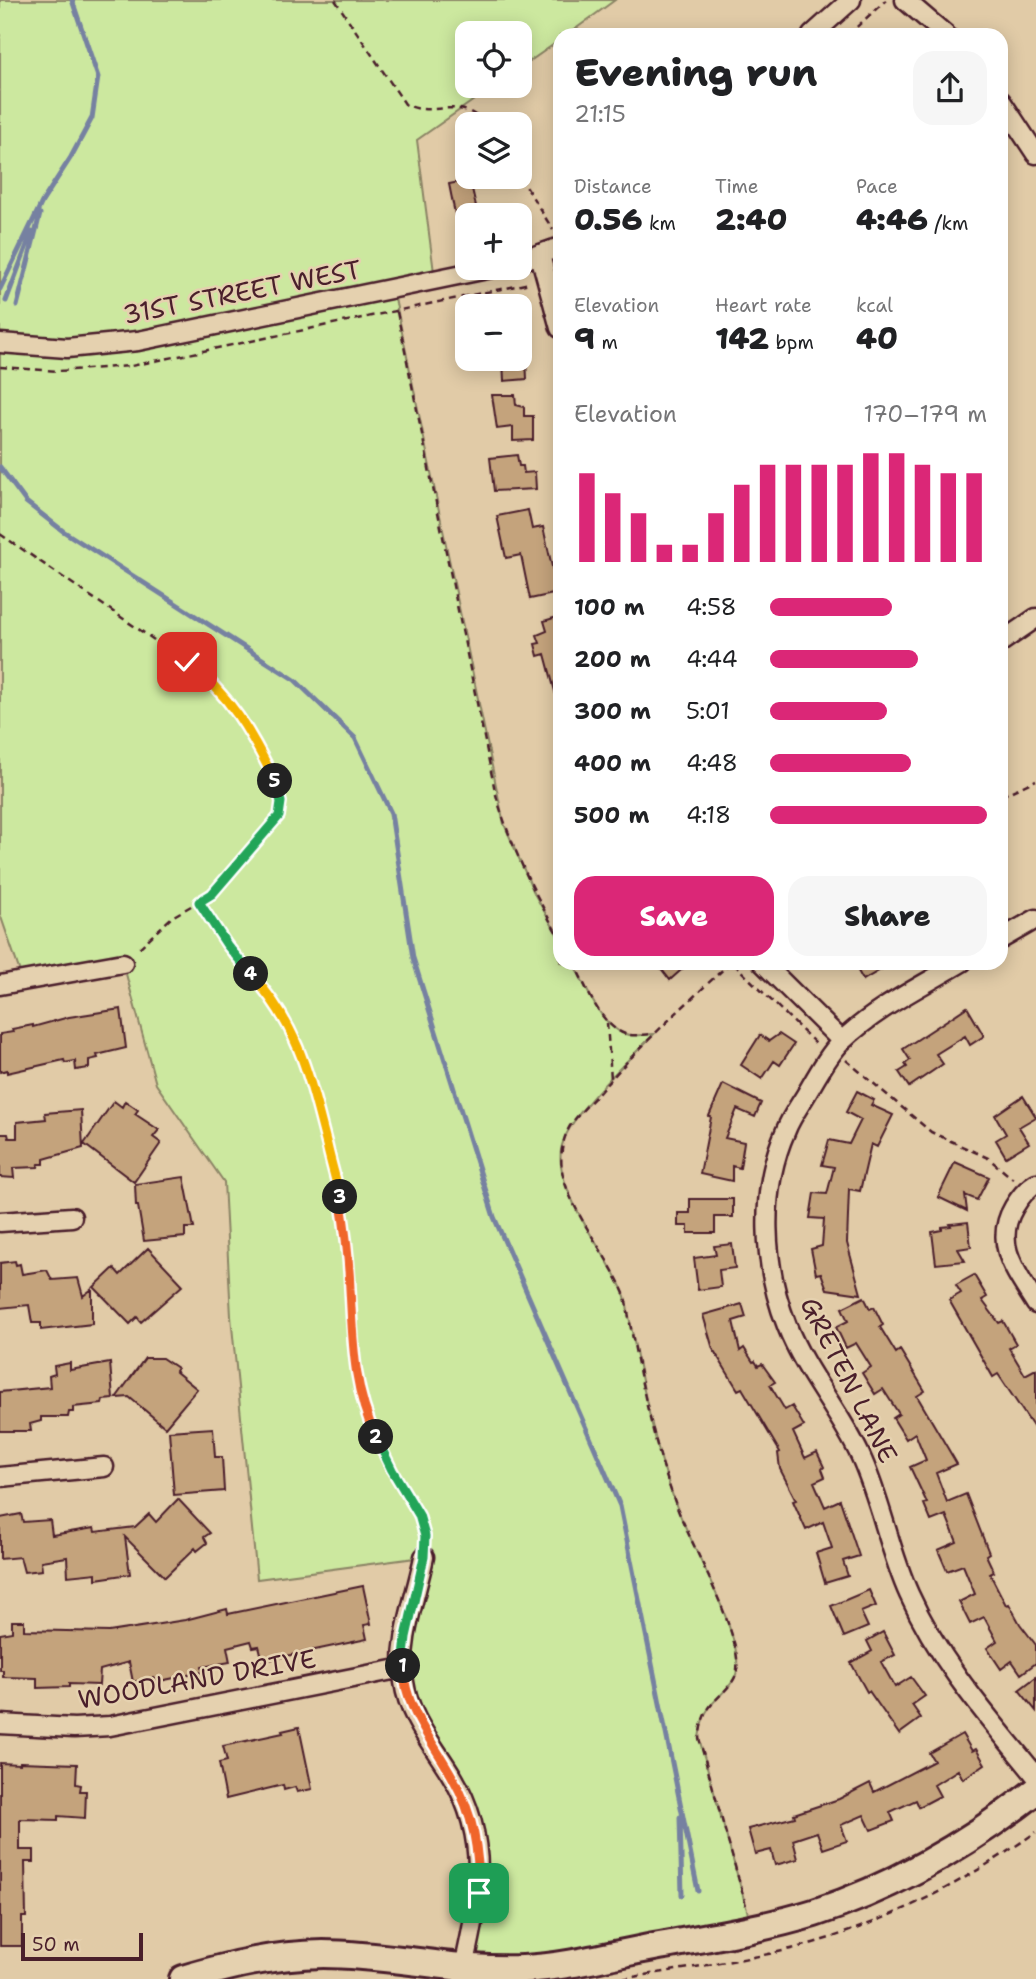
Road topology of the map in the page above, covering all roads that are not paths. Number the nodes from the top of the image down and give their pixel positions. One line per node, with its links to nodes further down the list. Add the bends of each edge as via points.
1 (851, 0): 3 (street)
2 (905, 0): 4 (street)
3 (820, 28)
4 (938, 28)
5 (1008, 112): 6 (street)
6 (1036, 154)
7 (553, 243): 8 (street)
8 (540, 255): 9 (street); 11 (street)
9 (532, 257)
10 (455, 276): 12 (street, 31ST STREET WEST, via 138,341 66,348)
11 (553, 300)
12 (0, 343)
13 (1036, 618): 14 (street)
14 (1008, 637)
15 (1036, 919): 16 (street)
16 (1008, 935)
17 (124, 963): 20 (street)
18 (769, 970): 21 (street)
19 (948, 970): 21 (street, GRETEN LANE, via 894,1002)
20 (0, 985)
21 (838, 1047): 31 (street, GRETEN LANE, via 785,1130 773,1171 768,1206 775,1290 788,1328 860,1454 909,1594 953,1673)
22 (1030, 1187): 25 (street, via 1009,1215 1004,1243 1008,1259)
23 (72, 1217): 24 (street)
24 (0, 1223)
25 (1036, 1304)
26 (104, 1467): 27 (street)
27 (0, 1477)
28 (424, 1557): 29 (street)
29 (403, 1668): 30 (street, WOODLAND DRIVE, via 110,1726); 33 (street, via 414,1714 472,1819 479,1855 479,1893)
30 (0, 1724)
31 (1036, 1776)
32 (1036, 1791): 33 (street, via 949,1852 883,1887 814,1913 561,1965)
33 (463, 1973): 34 (street, via 324,1954 249,1960)
34 (183, 1979)

